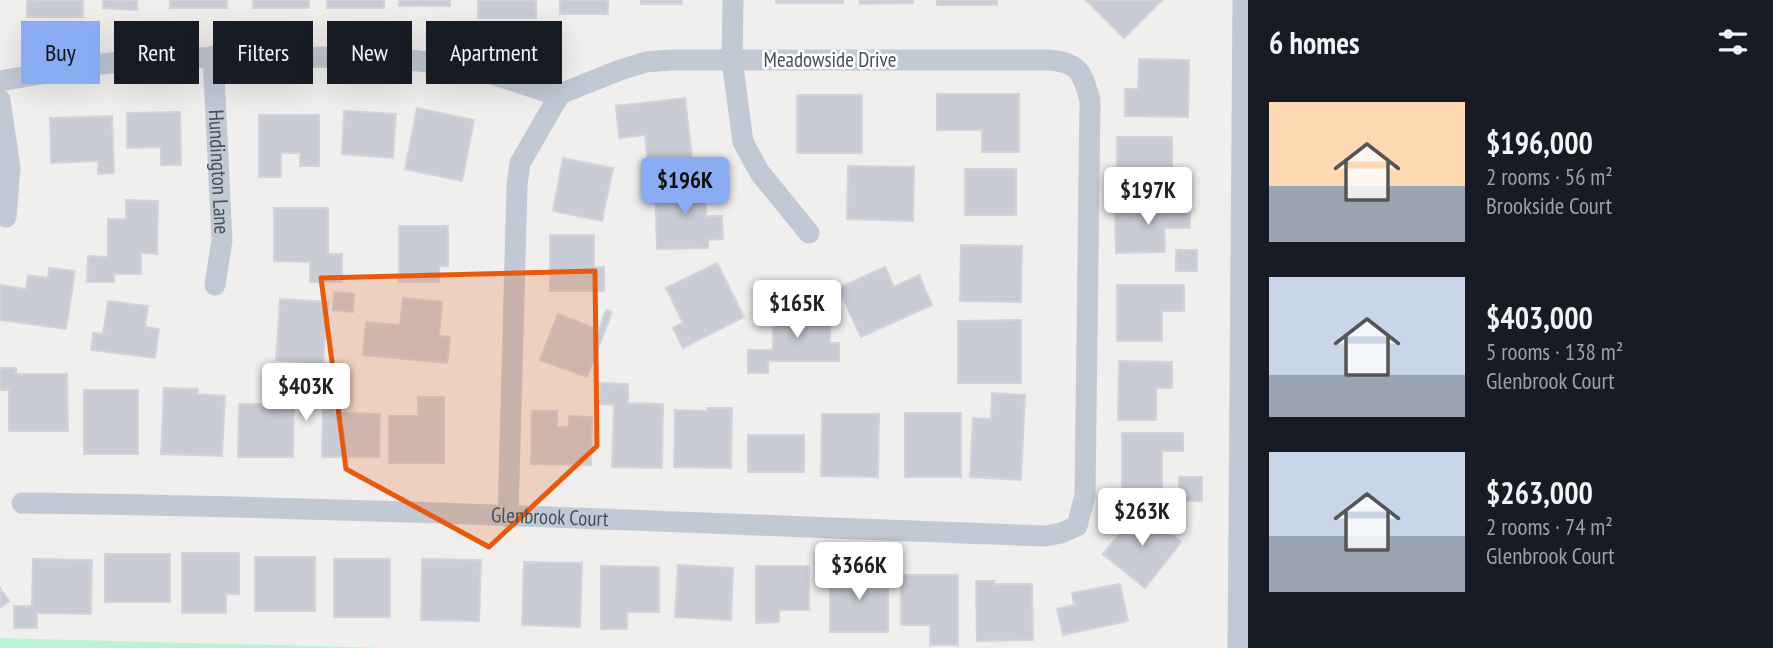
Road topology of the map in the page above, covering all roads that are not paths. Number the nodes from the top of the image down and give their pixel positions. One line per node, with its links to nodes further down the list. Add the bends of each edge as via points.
1 (733, 0): 6 (street)
2 (1243, 0): 4 (street)
3 (213, 56): 7 (street, via 93,65)
4 (1245, 56): 14 (street)
5 (313, 57): 9 (street, via 384,57 471,67)
6 (732, 60): 9 (street, Meadowside Drive, via 646,62); 12 (street, via 743,142 760,173); 17 (street, Meadowside Drive, via 1048,60 1065,61 1083,76 1090,100 1090,154 1084,495)
7 (0, 81)
8 (214, 84): 13 (street, Hundington Lane, via 222,240)
9 (560, 94): 16 (street, via 520,163)
10 (0, 100): 11 (street, via 10,168)
11 (6, 217)
12 (809, 233)
13 (215, 285)
14 (1244, 316): 18 (street)
15 (22, 503): 16 (street, Glenbrook Court)
16 (509, 517): 17 (street, Glenbrook Court, via 1046,536)
17 (1077, 526)
18 (1243, 568): 19 (street)
19 (1238, 648)

